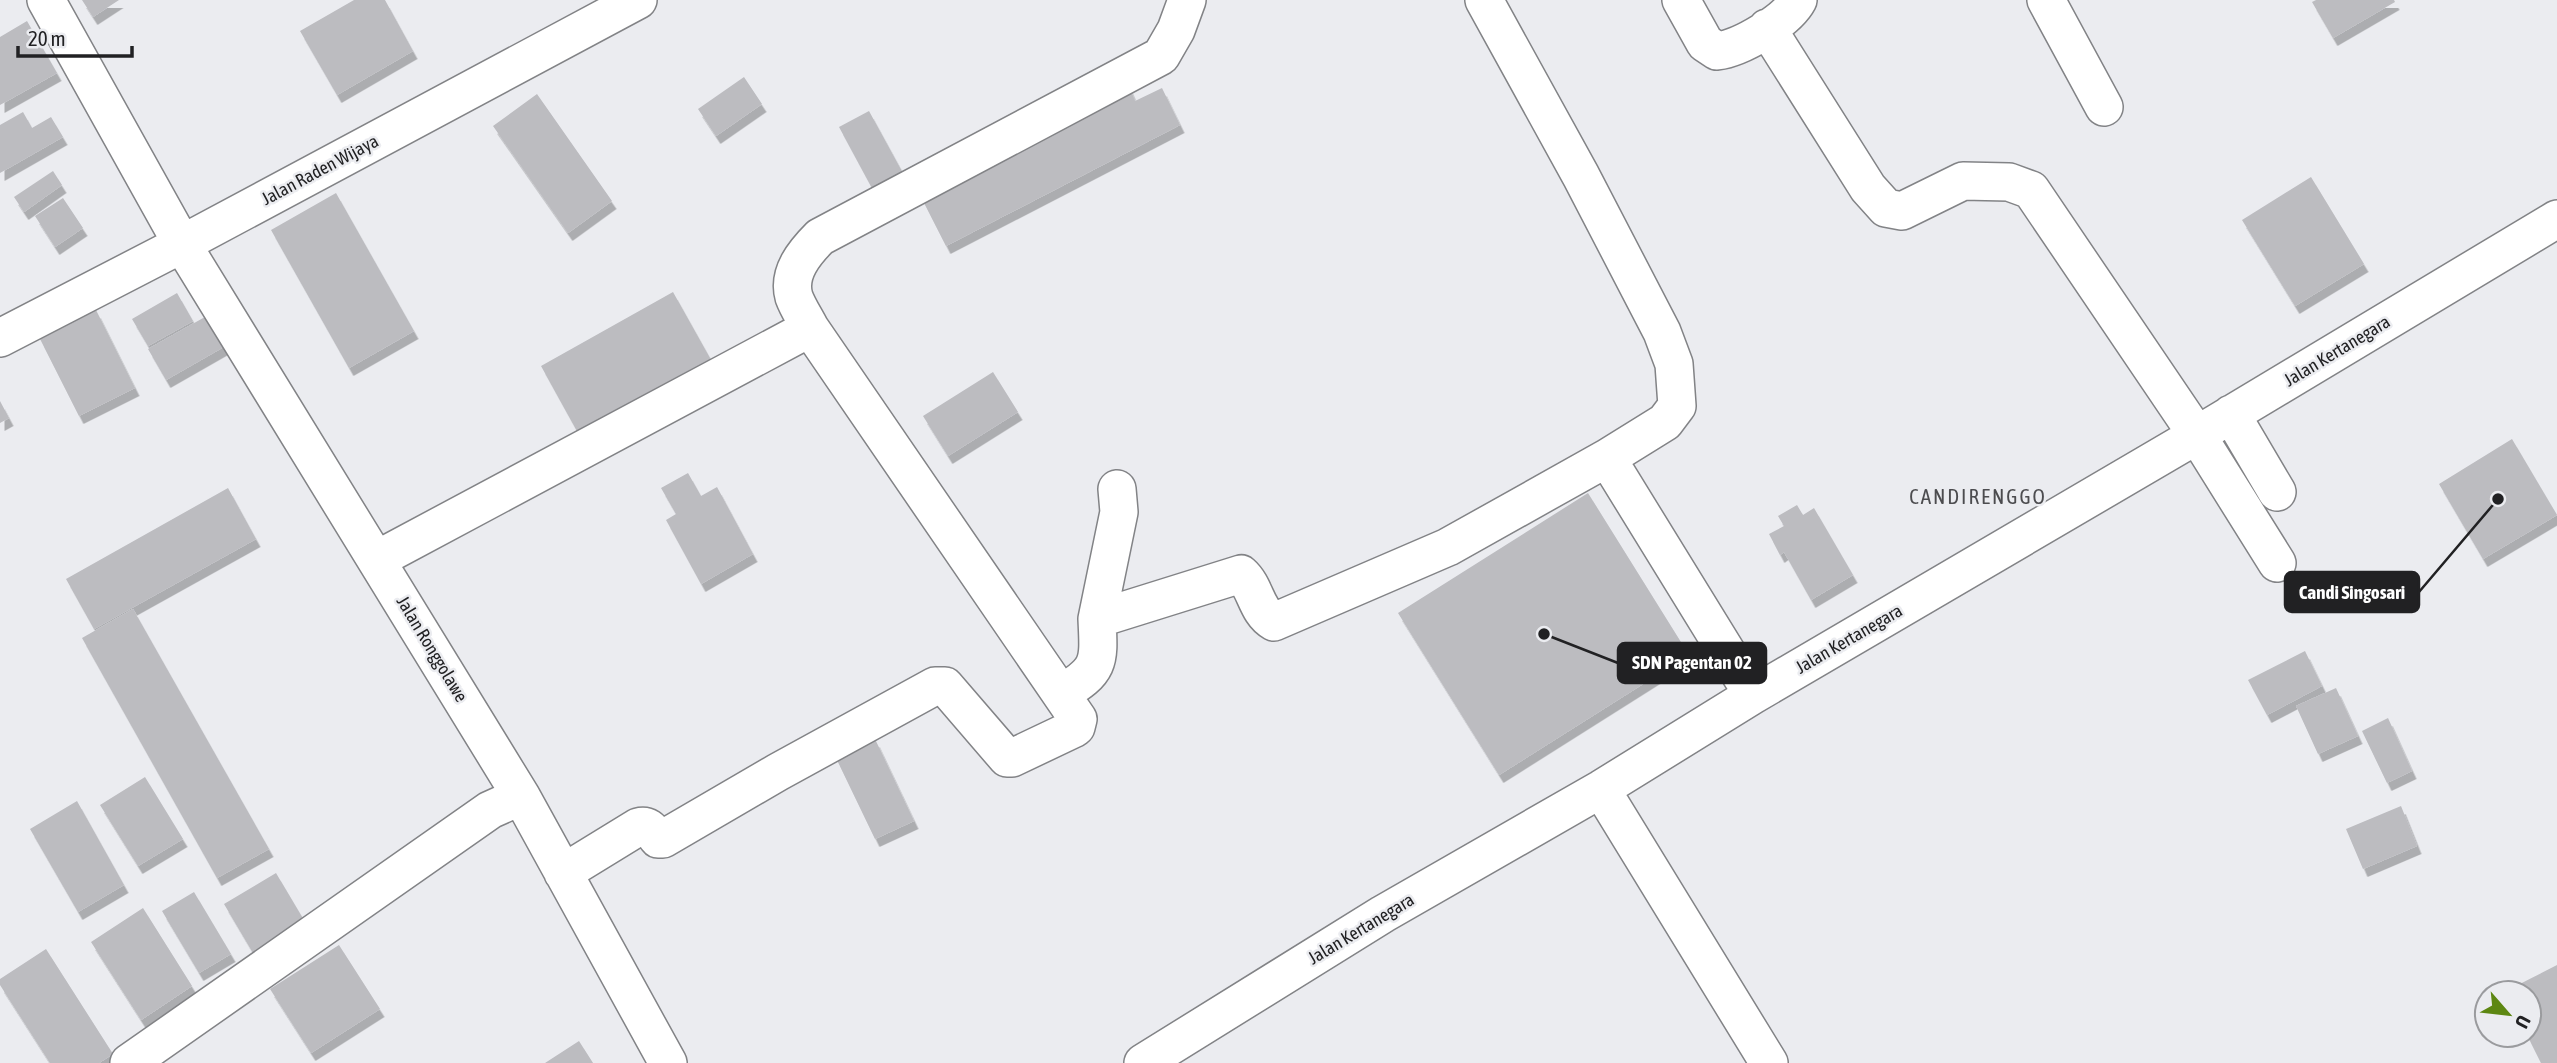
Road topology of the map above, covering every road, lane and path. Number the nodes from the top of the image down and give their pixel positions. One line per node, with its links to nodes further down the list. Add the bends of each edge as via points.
1 (46, 0): 11 (street, Jalan Ronggolawe)
2 (638, 0): 11 (street, Jalan Raden Wijaya)
3 (1186, 0): 12 (street, via 1161,56 820,237 802,255 794,275 793,295)
4 (1485, 0): 16 (street, via 1662,332 1674,365 1677,406 1665,422)
5 (1681, 0): 8 (street, via 1705,43 1717,51 1730,49)
6 (1798, 0): 8 (street)
7 (2046, 0): 9 (street)
8 (1768, 28): 15 (street, via 1868,188 1886,208 1902,211 1963,181 2009,182 2031,190)
9 (2104, 107)
10 (2557, 219): 14 (street, Jalan Kertanegara)
11 (182, 244): 13 (street, Jalan Raden Wijaya); 19 (street, Jalan Ronggolawe)
12 (810, 328): 19 (street); 22 (street)
13 (0, 338)
14 (2231, 414): 15 (street, Jalan Kertanegara); 18 (street)
15 (2197, 435): 20 (street); 23 (street, Jalan Kertanegara)
16 (1607, 457): 21 (street, via 1448,547 1275,621 1265,616 1241,574); 23 (street)
17 (1117, 489): 21 (street, via 1119,512)
18 (2277, 492)
19 (378, 559): 25 (street, Jalan Ronggolawe)
20 (2277, 563)
21 (1097, 619): 22 (street, via 1096,663 1091,673)
22 (1062, 694): 26 (street, via 1078,719 1076,727 1012,758 1004,756 945,686 935,686 663,839 649,827 638,827)
23 (1753, 695): 24 (street, Jalan Kertanegara)
24 (1601, 789): 29 (street, Jalan Kertanegara, via 1383,915); 30 (street)
25 (521, 796): 26 (street, Jalan Ronggolawe); 27 (street, via 491,810)
26 (563, 873): 28 (street, Jalan Ronggolawe)
27 (129, 1063)
28 (668, 1063)
29 (1143, 1063)
30 (1769, 1063)

